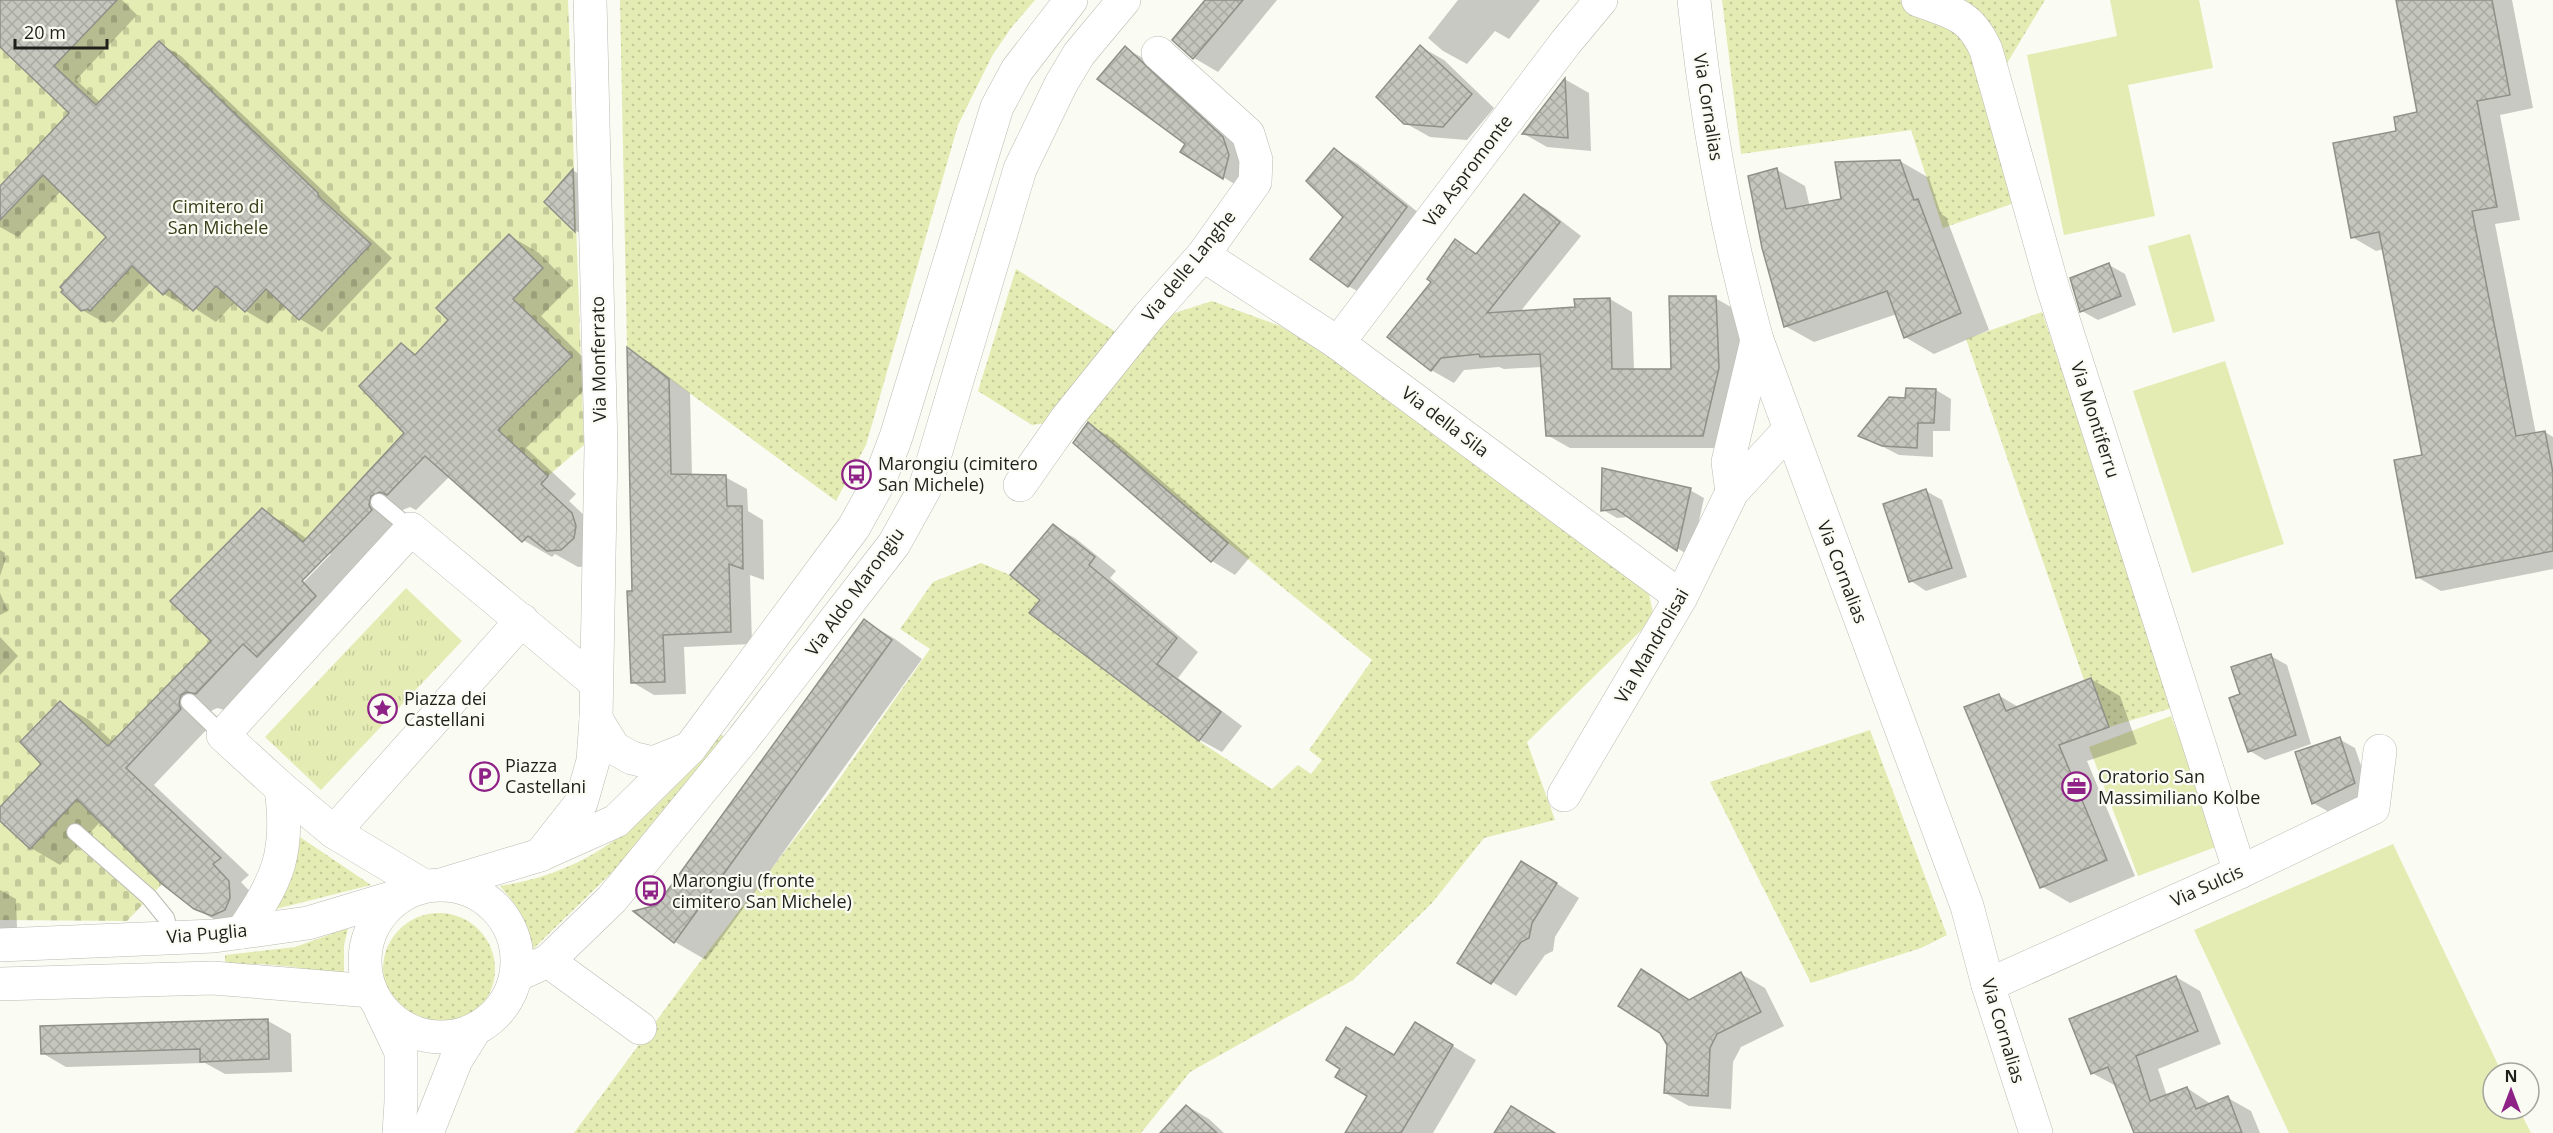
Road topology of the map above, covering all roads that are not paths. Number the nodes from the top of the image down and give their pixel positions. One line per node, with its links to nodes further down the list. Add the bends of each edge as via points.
1 (590, 0): 18 (street, Via Monferrato, via 601,448)
2 (1071, 0): 22 (street, via 1017,70 997,106 879,482 854,527)
3 (1124, 0): 34 (street, Via Aldo Marongiu, via 1079,54 1020,169 925,488 894,544 744,739 612,899)
4 (1601, 0): 10 (street, Via Aspromonte)
5 (1694, 0): 9 (street, Via Cornalias, via 1720,183)
6 (1918, 0): 29 (street, Via Montiferru, via 1968,21 1986,50 2052,285)
7 (1158, 53): 8 (street, Via delle Langhe, via 1248,134 1256,160 1255,182)
8 (1203, 255): 10 (street, Via della Sila); 12 (street, Via delle Langhe, via 1082,399)
9 (1758, 340): 11 (street, Via Cornalias); 13 (street, via 1728,462)
10 (1338, 343): 16 (street, Via della Sila)
11 (1789, 430): 13 (street, Via Mandrolisai); 37 (street, Via Cornalias, via 1967,906)
12 (1020, 485)
13 (1732, 492): 16 (street, Via Mandrolisai)
14 (379, 502): 15 (lane)
15 (411, 529): 17 (street); 21 (street)
16 (1681, 597): 25 (street, Via Mandrolisai)
17 (522, 620): 18 (street); 27 (street)
18 (596, 683): 20 (street, Via Monferrato)
19 (189, 702): 21 (lane)
20 (596, 718): 22 (street, via 615,748 632,758 653,763); 28 (street, Via Monferrato, via 593,761 581,802)
21 (223, 735): 24 (street)
22 (690, 748): 28 (street, via 616,821)
23 (2380, 752): 29 (street, Via Sulcis, via 2373,808)
24 (281, 788): 27 (street); 31 (street, via 284,850 271,886)
25 (1564, 795)
26 (75, 832): 32 (lane, via 149,897 166,918)
27 (334, 832): 30 (street)
28 (540, 855): 30 (street)
29 (2240, 872): 37 (street, Via Sulcis)
30 (425, 888): 31 (street, Via Puglia, via 309,923); 35 (street, via 470,890 493,903 509,924 517,949); 38 (street, via 398,898 382,912 371,930 365,950 365,971)
31 (242, 932): 32 (street, Via Puglia)
32 (172, 938): 33 (street, Via Puglia)
33 (0, 945)
34 (548, 961): 35 (street, Via Aldo Marongiu); 39 (street)
35 (517, 975): 40 (street, via 509,998 494,1017)
36 (0, 984): 38 (street, via 213,978)
37 (1988, 985): 43 (street, Via Cornalias)
38 (375, 999): 40 (street, via 398,1024 422,1035 448,1037); 41 (street, via 400,1052)
39 (640, 1028)
40 (474, 1031): 42 (street, via 456,1060)
41 (399, 1133)
42 (427, 1133)
43 (2036, 1133)

